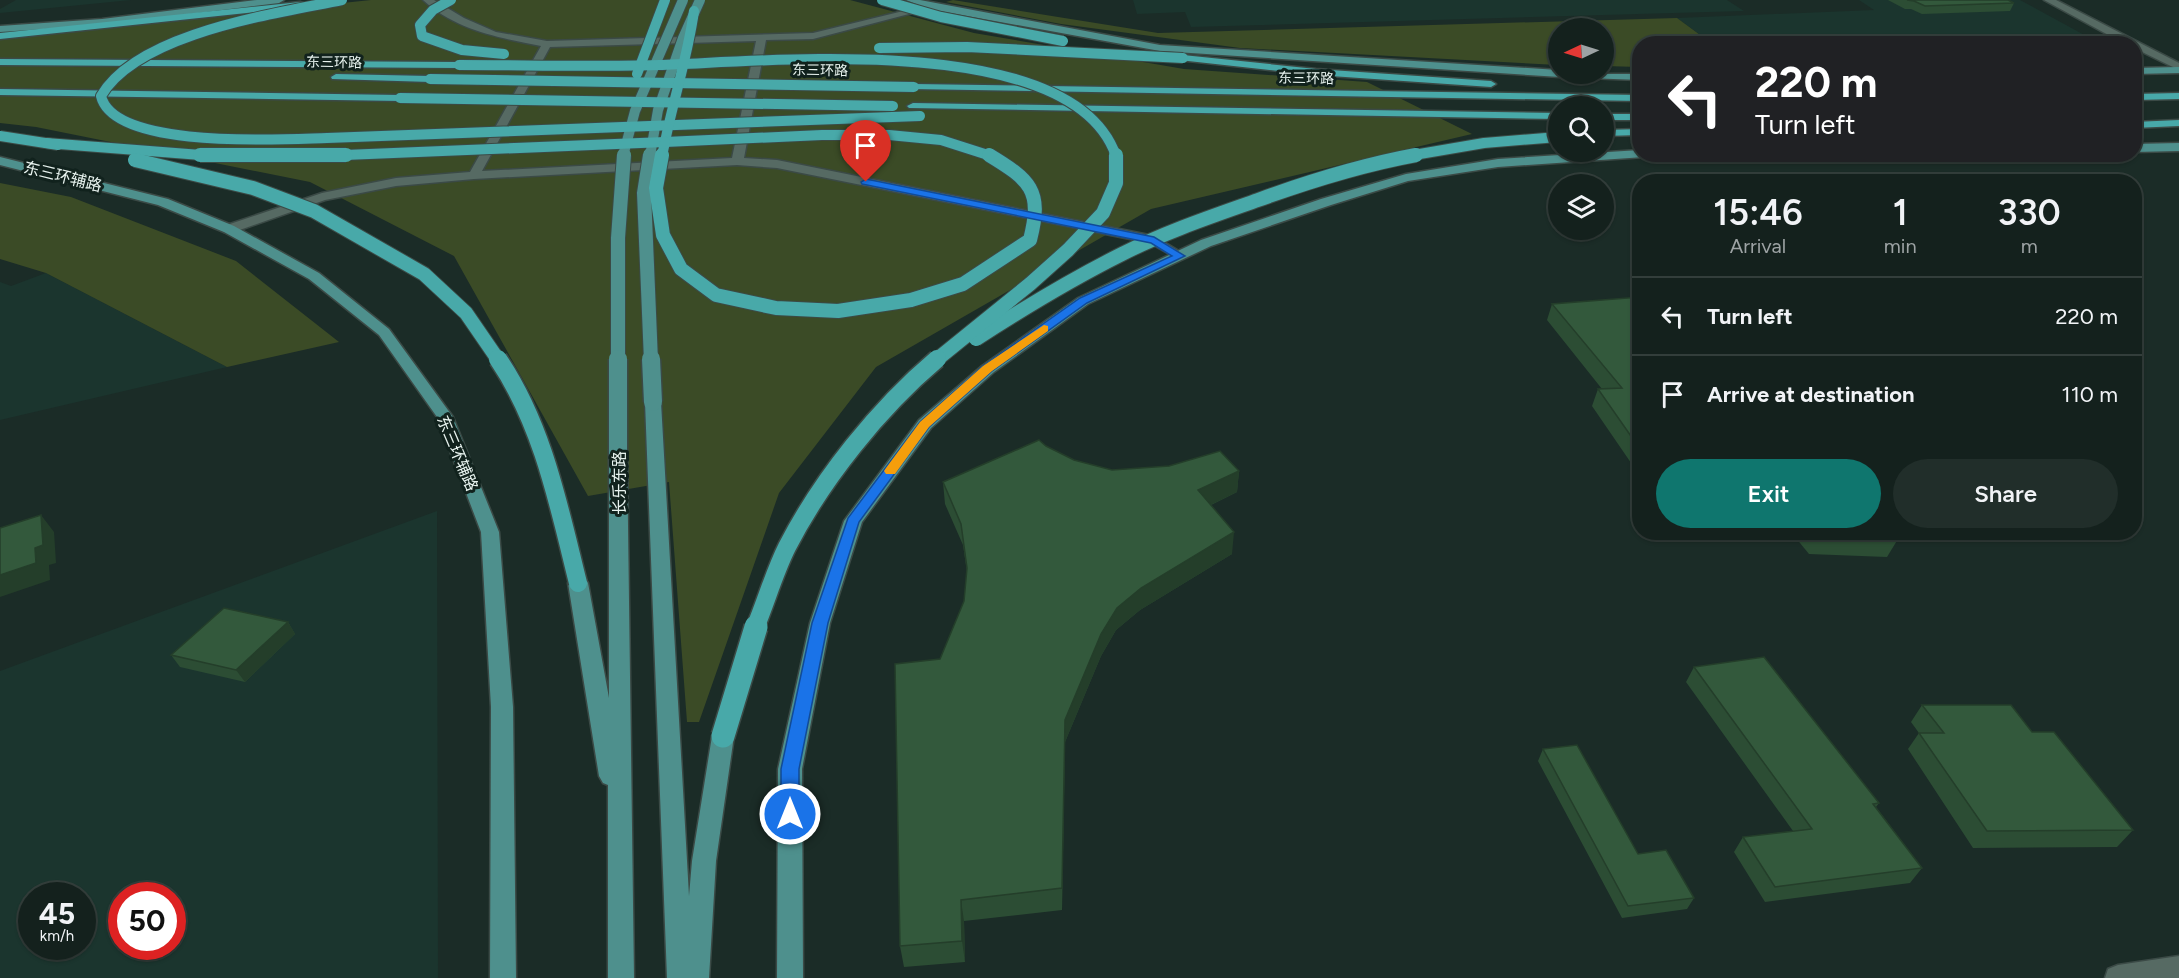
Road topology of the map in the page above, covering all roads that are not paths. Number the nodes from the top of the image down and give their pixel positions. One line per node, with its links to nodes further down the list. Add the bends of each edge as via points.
1 (279, 0): 12 (main road, via 102,22)
2 (340, 0): 13 (highway); 39 (highway, bridge, via 213,29 173,43 139,59 110,81 101,96 105,109 128,124 171,135 231,139 921,116 1419,121)
3 (428, 0): 16 (street, via 493,34)
4 (452, 0): 22 (highway, bridge, via 425,15 420,25 422,36 440,46 487,54)
5 (665, 0): 54 (highway, bridge, via 622,114)
6 (683, 0): 54 (main road, 长乐东路, bridge, via 635,111)
7 (882, 0): 24 (highway, bridge, via 941,18 1031,36)
8 (911, 0): 11 (main road)
9 (2049, 0): 14 (street)
10 (697, 5): 51 (highway, bridge, via 665,135 663,145 656,188 663,236 681,269 716,295 776,308 838,311 911,300 963,284 1030,240 1035,195 1018,173 986,153 930,139 822,135 671,142 659,142 647,143 308,156 214,156); 68 (main road, bridge, via 658,110 644,193)
11 (929, 6): 15 (street, via 813,36); 29 (main road, via 1160,48)
12 (0, 29)
13 (0, 36)
14 (2119, 36)
15 (760, 39): 16 (street); 57 (street)
16 (547, 44): 58 (street)
17 (853, 48): 21 (highway)
18 (864, 48): 24 (highway, bridge, via 978,48)
19 (2142, 48): 26 (street)
20 (696, 51): 23 (highway, bridge)
21 (729, 51)
22 (614, 53)
23 (637, 53)
24 (1183, 58): 34 (highway, via 1470,83)
25 (0, 62): 61 (highway, bridge, via 657,65 893,60 983,71 1018,79 1063,98 1104,132 1116,155 1116,183 1103,213 1030,284)
26 (2179, 68): 27 (main road)
27 (2142, 70)
28 (0, 72): 30 (highway)
29 (1548, 73)
30 (246, 75)
31 (1614, 75): 32 (main road)
32 (1632, 76)
33 (327, 77): 38 (highway, 东三环路, bridge)
34 (1632, 89)
35 (0, 92): 39 (highway, bridge)
36 (2179, 96): 37 (highway)
37 (2142, 97)
38 (1632, 98)
39 (1483, 115): 40 (highway)
40 (1548, 116)
41 (2142, 116): 42 (highway)
42 (2179, 116)
43 (1614, 117): 44 (highway)
44 (1632, 117)
45 (2179, 123): 46 (highway)
46 (2142, 125)
47 (1632, 132): 48 (highway)
48 (1614, 133)
49 (0, 136): 51 (highway, bridge)
50 (1548, 138): 61 (highway, bridge, via 1484,143 1382,160 1213,216 1124,254 1035,301)
51 (46, 143): 62 (highway, bridge, via 254,188 315,211 424,274 466,313 511,378 547,461)
52 (2179, 147): 53 (main road)
53 (2142, 148)
54 (624, 149): 64 (main road, 长乐东路, bridge, via 618,238)
55 (1632, 155): 60 (main road, via 1498,163 1406,178 1315,205)
56 (0, 161): 59 (main road, 东三环辅路, via 162,202)
57 (737, 161): 58 (street); 60 (street, via 777,164 1154,240)
58 (474, 175): 59 (street, via 396,182 322,197)
59 (230, 229): 66 (main road, 东三环辅路, via 314,276 384,332 445,417 490,532 502,707)
60 (1180, 256): 70 (main road, via 1083,301 988,369 925,424 853,521 820,623 790,769)
61 (918, 375): 63 (highway, bridge, via 838,464 787,548 755,630)
62 (578, 583): 64 (main road)
63 (723, 736): 69 (main road, via 704,861)
64 (621, 830): 67 (main road, 长乐东路)
65 (2179, 969): 71 (street)
66 (503, 978)
67 (621, 978)
68 (680, 978)
69 (696, 978)
70 (790, 978)
71 (2118, 978)

